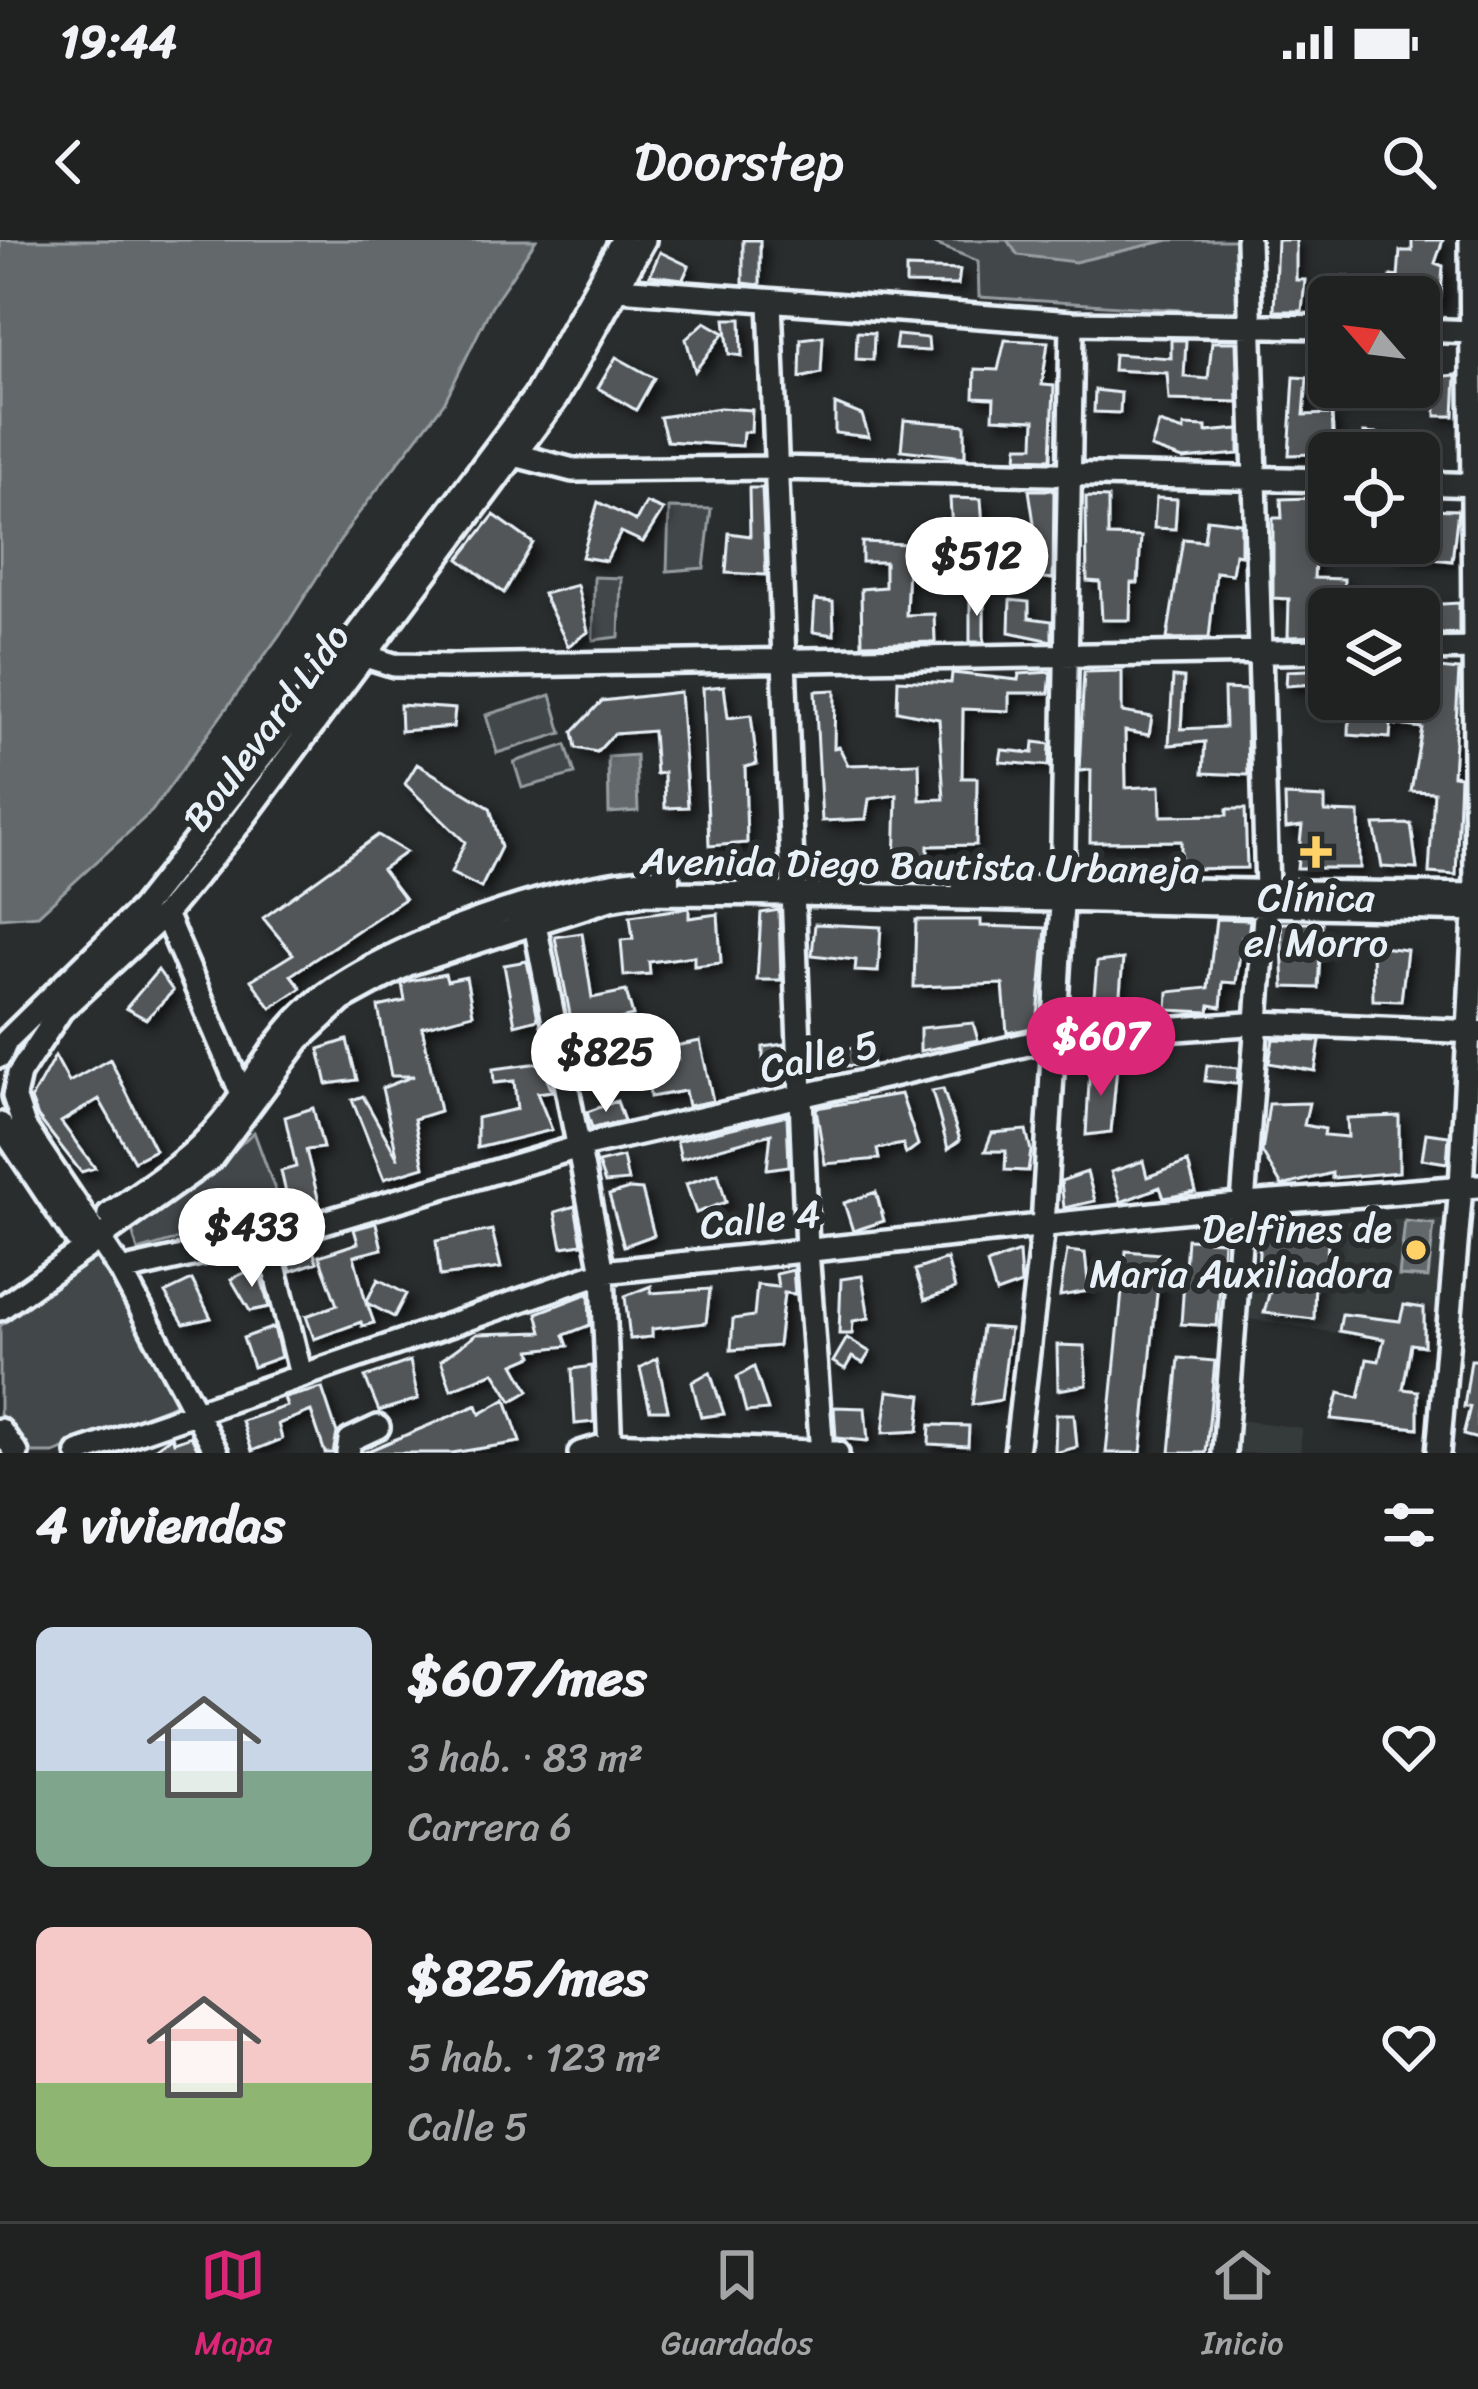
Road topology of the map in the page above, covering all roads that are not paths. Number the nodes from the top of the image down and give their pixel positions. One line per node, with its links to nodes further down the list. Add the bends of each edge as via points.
1 (622, 240): 35 (street, Boulevard Lido, via 535,396 317,687 141,909)
2 (644, 240): 5 (street, Boulevard Lido)
3 (1249, 240): 9 (street)
4 (1471, 240): 7 (street)
5 (618, 289): 6 (street); 12 (street, Boulevard Lido)
6 (770, 301): 8 (street); 13 (street)
7 (1475, 320): 11 (street); 18 (street)
8 (1072, 323): 9 (street); 14 (street)
9 (1250, 325): 10 (street); 15 (street)
10 (1308, 326)
11 (1440, 326)
12 (515, 455): 13 (street, via 573,470); 23 (street, Boulevard Lido)
13 (775, 468): 14 (street); 25 (street)
14 (1070, 475): 15 (street); 24 (street)
15 (1255, 477): 16 (street); 22 (street)
16 (1308, 479)
17 (1440, 484): 18 (street)
18 (1476, 485): 19 (street)
19 (1475, 648): 20 (street); 29 (street)
20 (1440, 649)
21 (1308, 651): 22 (street)
22 (1259, 652): 24 (street); 28 (street)
23 (364, 656): 25 (street, via 394,665); 30 (street, Boulevard Lido)
24 (1066, 657): 25 (street); 27 (street)
25 (787, 661): 26 (street)
26 (797, 888): 27 (street, Avenida Diego Bautista Urbaneja); 31 (street, Avenida Diego Bautista Urbaneja, via 644,893); 37 (street)
27 (1062, 897): 28 (street, Avenida Diego Bautista Urbaneja); 34 (street)
28 (1266, 898): 29 (street, Avenida Diego Bautista Urbaneja); 32 (street)
29 (1477, 903): 33 (street)
30 (165, 914): 36 (street); 43 (street, Boulevard Lido, via 61,1010 19,1074 14,1096 24,1126)
31 (533, 914): 36 (street, Avenida Diego Bautista Urbaneja, via 387,956 286,1030); 39 (street); 43 (street, Avenida Diego Bautista Urbaneja, via 342,1000 300,1039 211,1159)
32 (1260, 1023): 33 (street, Calle 5); 34 (street, Calle 5); 41 (street)
33 (1474, 1032): 40 (street)
34 (1054, 1038): 37 (street, Calle 5); 42 (street)
35 (0, 1055)
36 (242, 1094): 43 (street, Avenida Diego Bautista Urbaneja, via 186,1158)
37 (803, 1096): 39 (street, Calle 5); 45 (street)
38 (0, 1124): 43 (street)
39 (582, 1146): 44 (street, Calle 5); 47 (street)
40 (1469, 1186): 41 (street, Calle 4); 63 (street)
41 (1247, 1204): 42 (street, Calle 4); 62 (street)
42 (1043, 1226): 45 (street, Calle 4); 61 (street)
43 (89, 1234): 46 (street); 48 (street, Avenida Diego Bautista Urbaneja); 49 (street, Avenida Diego Bautista Urbaneja)
44 (267, 1237): 46 (street, Calle 5); 50 (street)
45 (807, 1250): 47 (street, Calle 4); 55 (street)
46 (121, 1270): 51 (street)
47 (603, 1272): 50 (street, Calle 4); 54 (street)
48 (0, 1293)
49 (0, 1309)
50 (301, 1375): 51 (street, Calle 4)
51 (198, 1411): 57 (street, Calle 4); 58 (street)
52 (378, 1426): 59 (street, via 350,1440)
53 (0, 1430): 56 (street)
54 (610, 1448): 55 (street); 60 (street)
55 (827, 1452)
56 (17, 1453)
57 (78, 1453)
58 (217, 1453)
59 (348, 1453)
60 (580, 1453)
61 (1016, 1453)
62 (1224, 1453)
63 (1438, 1453)

